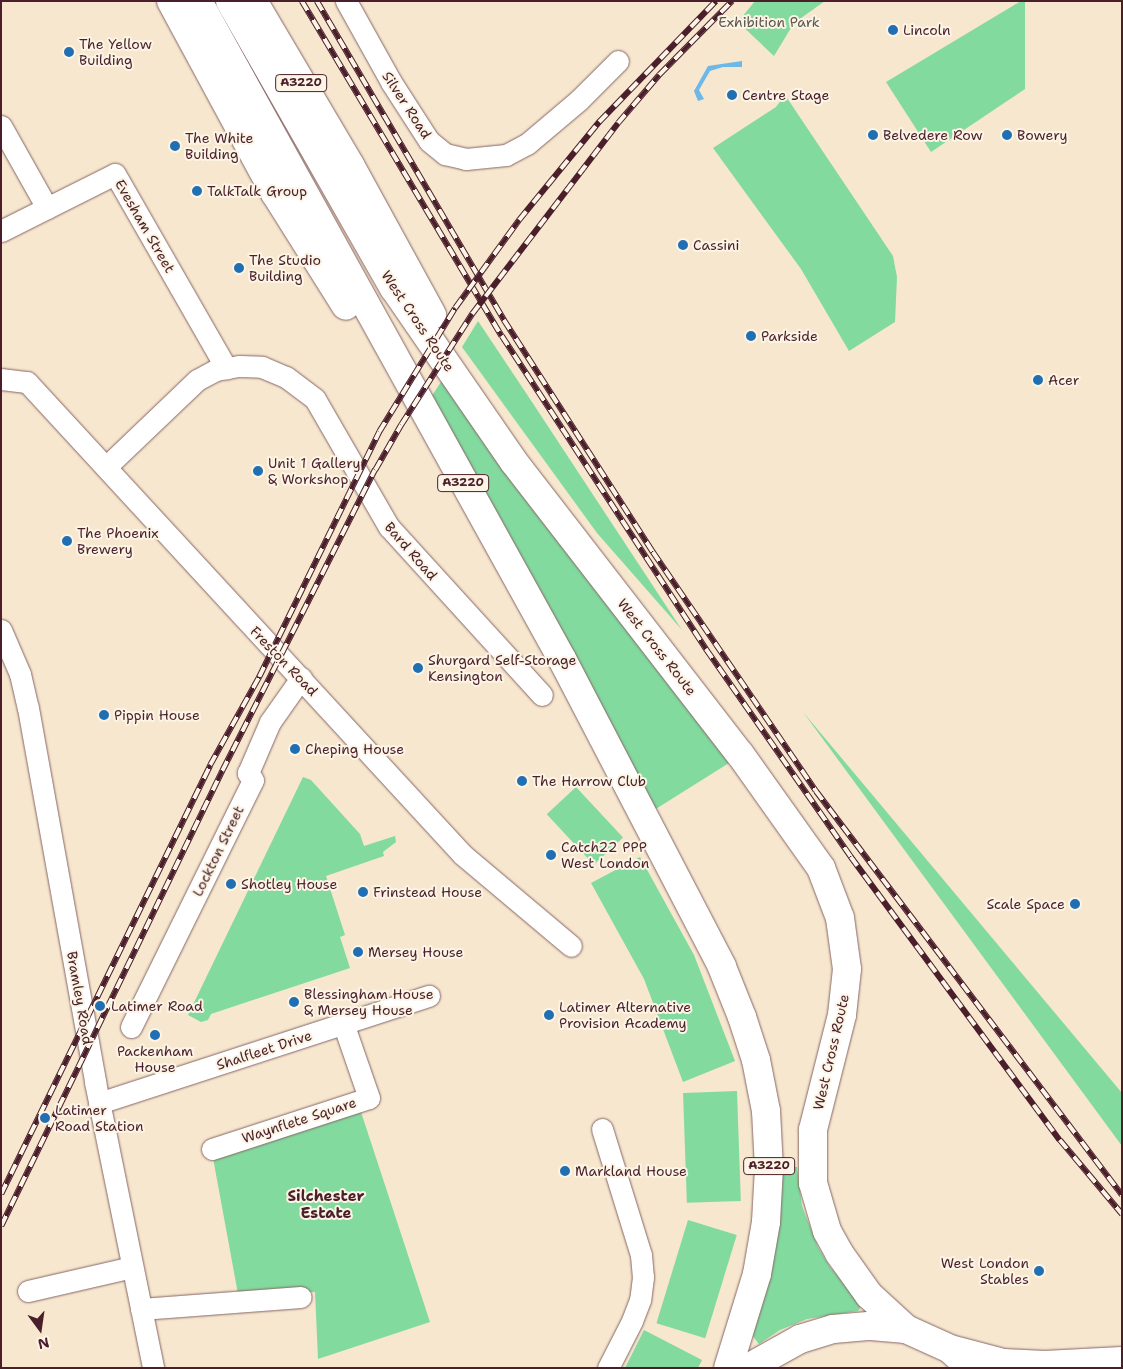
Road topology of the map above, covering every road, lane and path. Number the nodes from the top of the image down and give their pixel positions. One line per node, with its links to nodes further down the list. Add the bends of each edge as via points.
1 (171, 1): 14 (highway, A3220, via 275,193)
2 (198, 1): 14 (highway, A3220)
3 (230, 1): 12 (highway, West Cross Route / A3220, via 394,288)
4 (253, 1): 12 (highway, A3220, via 350,165)
5 (346, 1): 6 (street, Silver Road, via 391,82 429,141 445,154 466,158 506,155 527,144 579,100)
6 (618, 60)
7 (1, 126): 8 (street)
8 (46, 208): 9 (street, Evesham Street); 10 (street, Evesham Street, via 115,174)
9 (1, 231)
10 (226, 368): 13 (street, Bard Road, via 198,380); 17 (street, Bard Road, via 262,367 286,377 314,400 389,527)
11 (1, 379): 13 (street, Freston Road, via 27,382)
12 (514, 462): 29 (highway, West Cross Route / A3220, via 577,547 674,667 805,844 832,893 844,936 847,968 842,1015 813,1130 813,1183 819,1208 839,1253 869,1295)
13 (107, 466): 16 (street, Freston Road)
14 (492, 535): 36 (highway, A3220, via 562,659 722,967 756,1060 766,1111 769,1168 766,1222 757,1274)
15 (3, 641): 22 (street, Bramley Road, via 28,708)
16 (301, 678): 18 (street, Freston Road, via 463,855); 21 (street, Lockton Street, via 270,722 248,773 253,780)
17 (542, 695)
18 (570, 946)
19 (429, 996): 20 (street, Shalfleet Drive)
20 (343, 1024): 22 (street, Shalfleet Drive); 24 (street, Waynflete Square, via 369,1098)
21 (131, 1027)
22 (99, 1103): 25 (street, Bramley Road)
23 (602, 1128): 35 (street, via 641,1255 643,1277 640,1300 632,1321)
24 (212, 1148)
25 (132, 1267): 26 (street); 28 (street, Bramley Road)
26 (28, 1291)
27 (301, 1297): 28 (street)
28 (141, 1309): 34 (street, Bramley Road)
29 (906, 1329): 31 (highway, A3220); 37 (highway, A3220, via 871,1326 833,1329 800,1339)
30 (1122, 1348): 33 (highway, via 1098,1356)
31 (950, 1349): 33 (highway, via 1003,1363); 38 (highway, A3220)
32 (1122, 1361): 33 (highway)
33 (1045, 1365)
34 (153, 1368)
35 (608, 1368)
36 (728, 1368)
37 (748, 1368)
38 (972, 1368)

